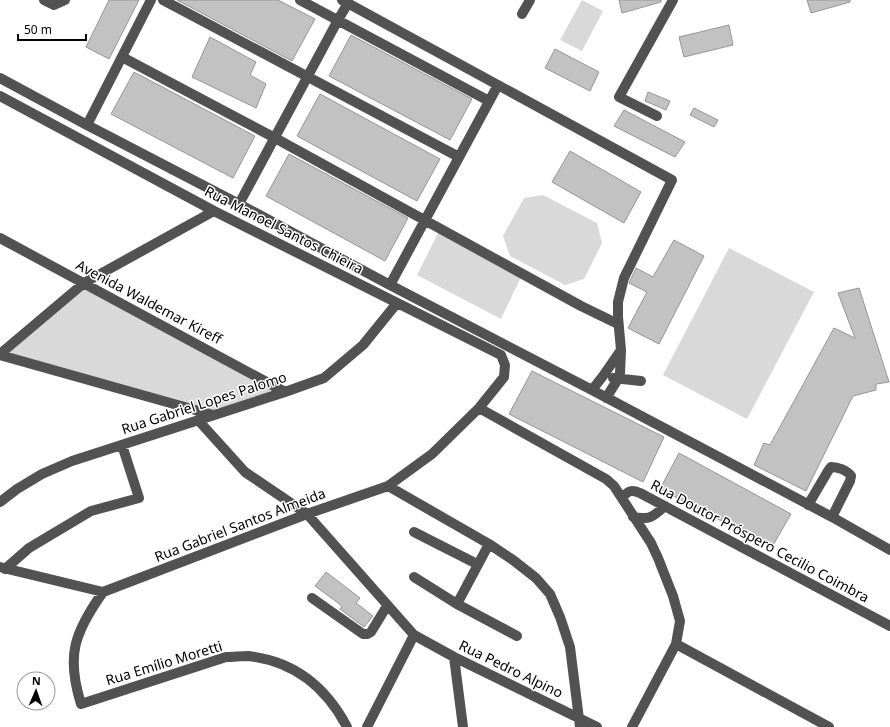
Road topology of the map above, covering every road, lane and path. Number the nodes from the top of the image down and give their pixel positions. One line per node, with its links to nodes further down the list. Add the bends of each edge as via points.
1 (44, 0): 2 (street, via 54,6)
2 (65, 0)
3 (151, 0): 11 (street)
4 (163, 0): 12 (street)
5 (300, 0): 10 (street)
6 (530, 0): 9 (street)
7 (673, 0): 17 (street, via 619,97)
8 (345, 2): 10 (street); 14 (street)
9 (522, 14)
10 (338, 20): 12 (street); 16 (street)
11 (122, 57): 18 (street); 19 (street)
12 (308, 77): 19 (street); 20 (street)
13 (0, 78): 18 (street)
14 (498, 85): 16 (street); 28 (street, via 672,180 624,278 618,302)
15 (0, 96): 22 (street, Rua Manoel Santos Chieira)
16 (490, 101): 20 (street)
17 (657, 116)
18 (87, 125): 21 (street)
19 (275, 138): 21 (street); 23 (street)
20 (459, 157): 23 (street)
21 (239, 204): 26 (street)
22 (214, 210): 25 (street); 27 (street, Rua Manoel Santos Chieira)
23 (426, 220): 26 (street); 28 (street)
24 (0, 238): 25 (street, Avenida Waldemar Kireff)
25 (84, 283): 30 (street); 35 (street, Avenida Waldemar Kireff)
26 (390, 285): 34 (street)
27 (397, 303): 35 (street, Rua Gabriel Lopes Palomo, via 363,345 324,378); 37 (street, Rua Manoel Santos Chieira, via 501,354 505,365 504,376)
28 (618, 324): 29 (street)
29 (621, 350): 31 (street); 32 (street)
30 (0, 354): 38 (street)
31 (603, 376): 32 (street); 34 (street)
32 (618, 379): 33 (street); 36 (street)
33 (641, 381)
34 (592, 390): 36 (street)
35 (285, 392): 38 (street, Rua Gabriel Lopes Palomo)
36 (606, 398): 44 (street)
37 (479, 408): 41 (street, Rua Gabriel Santos Almeida, via 432,454); 42 (street, via 606,479)
38 (213, 415): 39 (street, Rua Gabriel Lopes Palomo)
39 (198, 420): 40 (street, Rua Gabriel Lopes Palomo); 46 (street, Rua Pedro Alpino, via 245,472)
40 (122, 445): 43 (street, Rua Gabriel Lopes Palomo, via 42,474); 53 (street, via 139,498 90,511 29,548)
41 (388, 486): 46 (street, Rua Gabriel Santos Almeida); 50 (street)
42 (622, 498): 45 (street, Rua Doutor Próspero Cecilio Coimbra, via 632,490); 47 (street)
43 (0, 502)
44 (808, 505): 48 (street); 48 (street, via 831,467 848,472 851,476 850,481)
45 (665, 506): 47 (street, via 648,519); 59 (street, Rua Doutor Próspero Cecilio Coimbra)
46 (307, 514): 55 (street, Rua Gabriel Santos Almeida); 58 (street, Rua Pedro Alpino)
47 (633, 517): 62 (street, via 651,543 673,596 680,621)
48 (832, 517): 51 (street)
49 (414, 532): 52 (street)
50 (489, 544): 52 (street); 64 (street, via 536,578 550,594 570,647)
51 (890, 550)
52 (477, 564): 57 (street)
53 (2, 568): 55 (street)
54 (414, 578): 57 (street)
55 (103, 592): 65 (street, Rua Emílio Moretti, via 88,613 74,648 75,684 81,704 226,657 248,656 289,667 305,676 326,695)
56 (312, 598): 58 (street, via 363,634 371,632)
57 (457, 604): 61 (street)
58 (387, 606): 60 (street, Rua Pedro Alpino)
59 (890, 626)
60 (414, 635): 63 (street, Rua Pedro Alpino); 66 (street)
61 (517, 636)
62 (676, 644): 69 (street); 70 (street)
63 (454, 657): 64 (street, Rua Pedro Alpino); 67 (street)
64 (580, 722): 68 (street, Rua Pedro Alpino)
65 (348, 727)
66 (366, 727)
67 (463, 727)
68 (597, 727)
69 (632, 727)
70 (829, 727)

